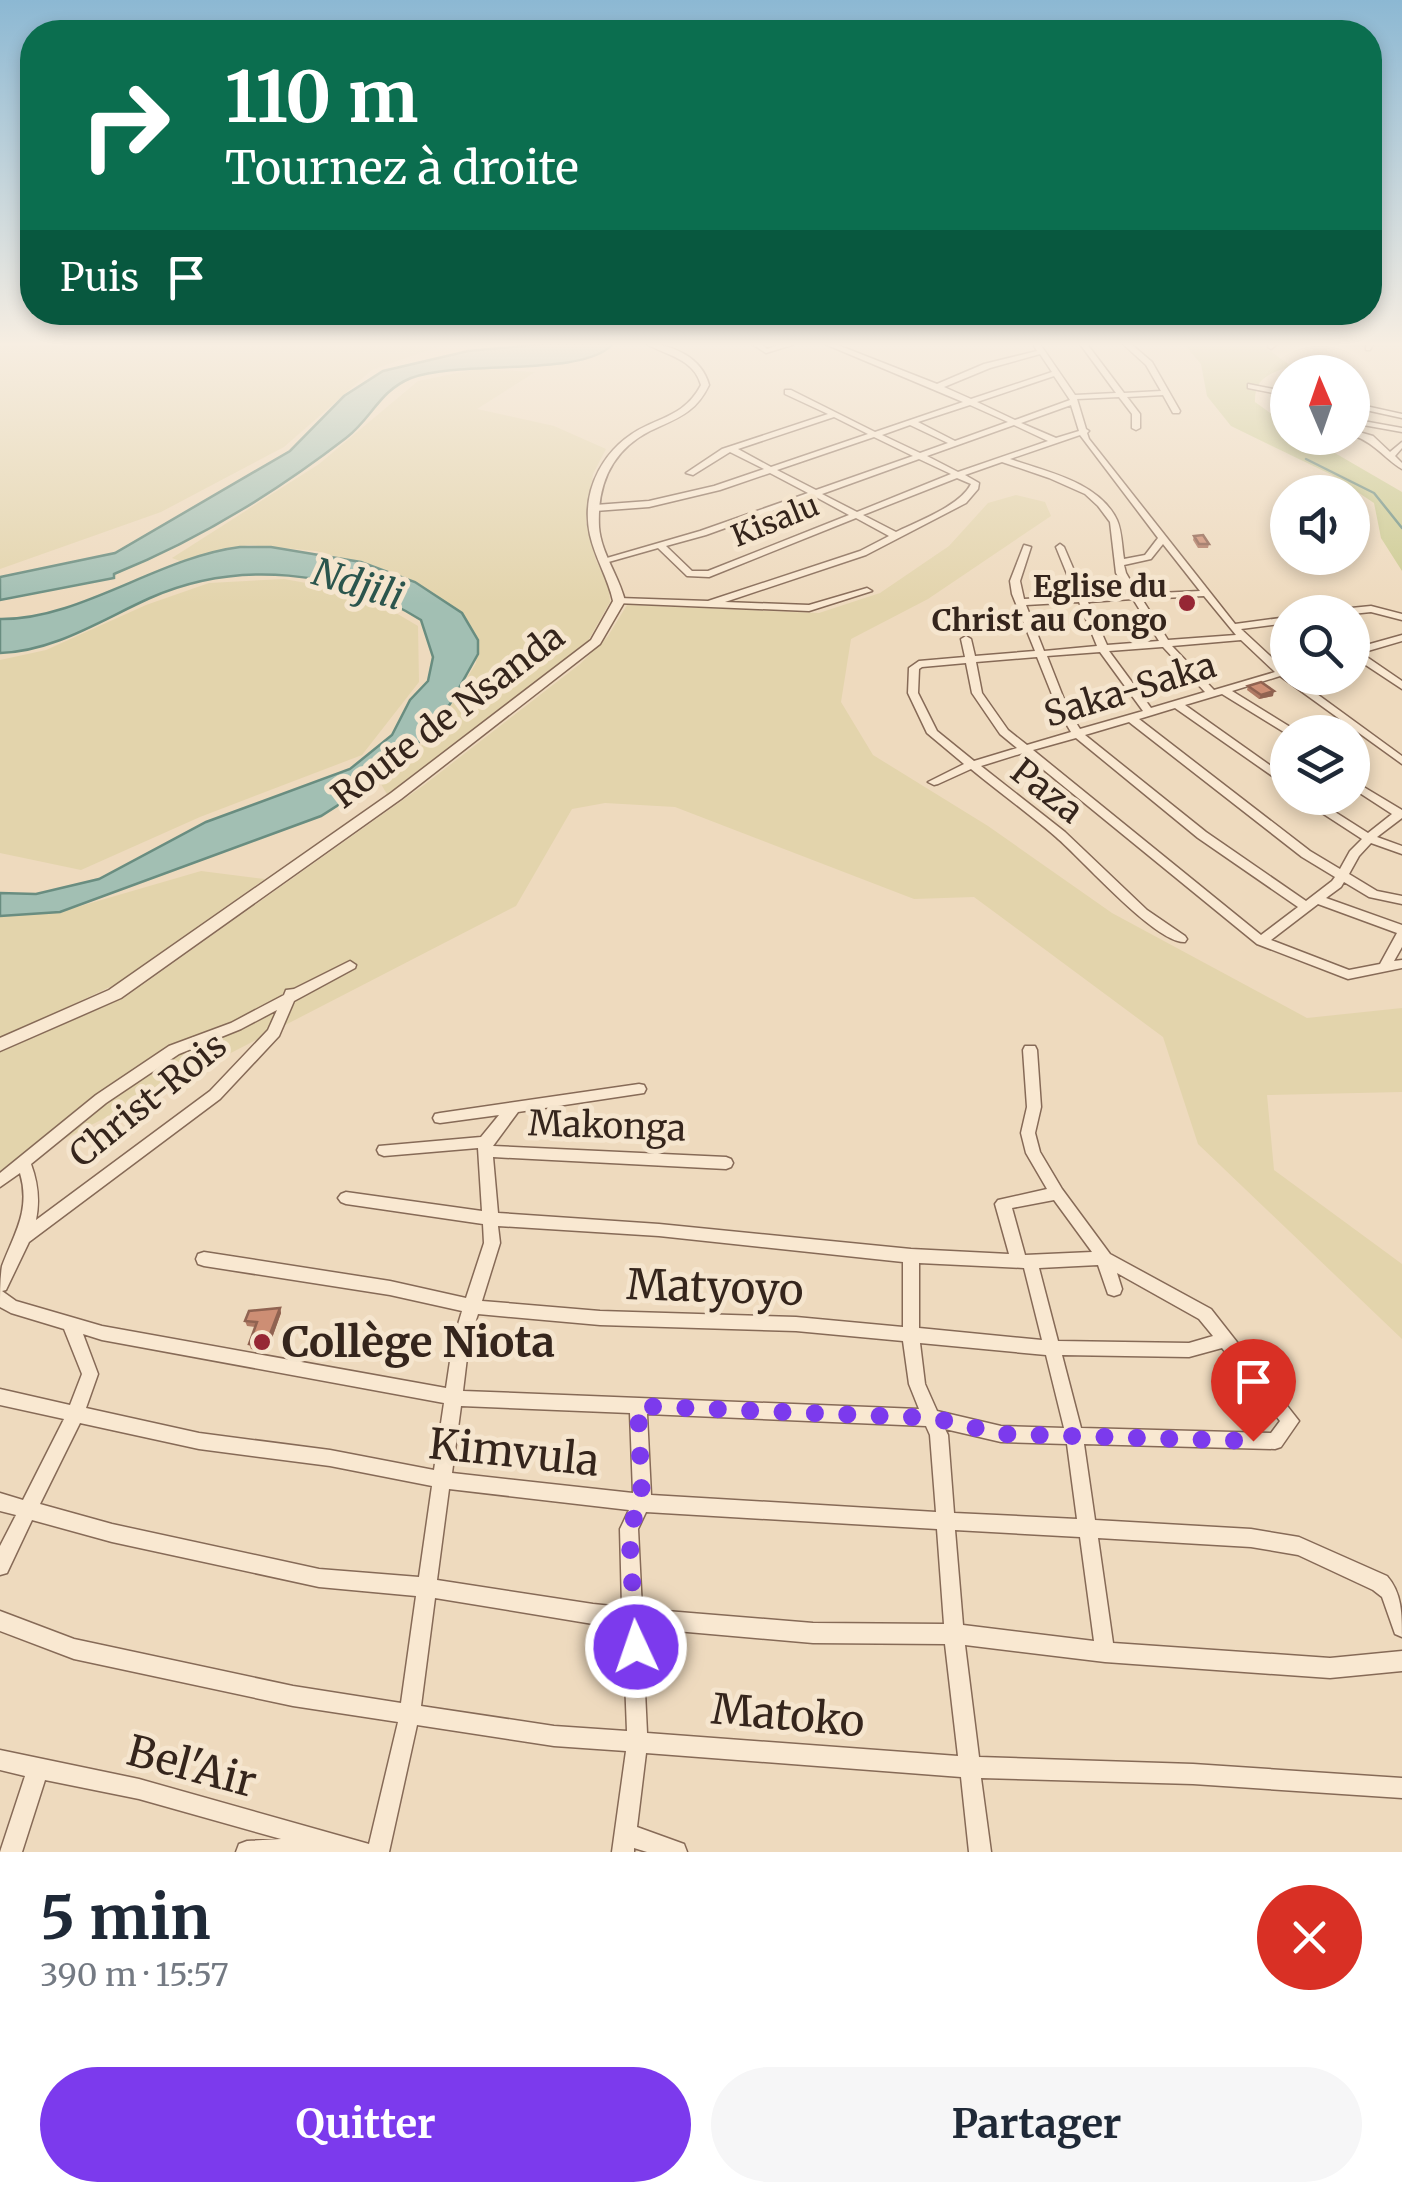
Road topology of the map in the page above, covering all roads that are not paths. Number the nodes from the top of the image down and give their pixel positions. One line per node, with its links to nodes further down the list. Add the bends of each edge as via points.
1 (642, 430): 23 (street, via 616,446 599,475)
2 (785, 430): 14 (street)
3 (866, 430): 9 (street)
4 (885, 430): 9 (street)
5 (928, 430): 12 (street)
6 (986, 430): 12 (street)
7 (1032, 430): 11 (street)
8 (1085, 431): 11 (street, Kisalu); 26 (street)
9 (874, 434): 15 (street); 19 (street)
10 (1370, 438): 16 (street)
11 (1055, 441): 17 (street, Kisalu)
12 (953, 443): 15 (street)
13 (1402, 444): 16 (street)
14 (731, 449): 19 (street); 20 (street)
15 (921, 455): 21 (street); 22 (street)
16 (1389, 457): 18 (street)
17 (1002, 459): 21 (street, Kisalu); 31 (street, via 1094,496 1114,522)
18 (1402, 466)
19 (774, 469): 22 (street); 23 (street, via 683,497)
20 (690, 473)
21 (959, 474): 24 (street, Kisalu); 25 (street, via 976,486 963,502)
22 (816, 493): 24 (street); 27 (street)
23 (595, 508): 30 (street, via 594,534)
24 (856, 517): 25 (street); 27 (street, Kisalu, via 704,575 690,574)
25 (896, 536): 38 (street)
26 (1163, 538): 31 (street, via 1148,557); 33 (street)
27 (661, 546): 30 (street)
28 (1027, 547): 37 (street, via 1015,582)
29 (1060, 548): 35 (street)
30 (605, 560): 36 (street)
31 (1119, 563): 34 (street)
32 (867, 590): 38 (street, via 821,607)
33 (1208, 593): 34 (street); 42 (street)
34 (1139, 596): 35 (street); 46 (street)
35 (1081, 600): 37 (street); 48 (street)
36 (619, 601): 38 (street); 82 (street, Route de Nsanda, via 596,642 396,796 115,994)
37 (1020, 602): 49 (street)
38 (706, 605)
39 (1370, 609): 40 (street)
40 (1402, 617)
41 (1270, 623): 42 (street)
42 (1234, 628): 43 (street)
43 (1243, 637): 46 (street); 50 (street)
44 (1402, 638): 47 (street)
45 (966, 640): 51 (street)
46 (1166, 645): 48 (street); 55 (street)
47 (1370, 647)
48 (1104, 651): 49 (street); 58 (street)
49 (1044, 656): 51 (street); 61 (street)
50 (1270, 660)
51 (971, 662): 62 (street, via 977,693); 64 (street, Paza, via 914,666 913,694 930,730)
52 (1370, 664): 54 (street)
53 (1270, 676): 55 (street, Saka-Saka)
54 (1402, 686)
55 (1216, 691): 57 (street, Saka-Saka); 60 (street)
56 (1314, 695): 63 (street)
57 (1174, 703): 58 (street, Saka-Saka); 65 (street)
58 (1148, 711): 59 (street, Saka-Saka)
59 (1130, 717): 61 (street, Saka-Saka); 72 (street, via 1306,854)
60 (1270, 721)
61 (1078, 734): 62 (street, Saka-Saka); 74 (street, via 1202,835)
62 (1024, 752): 64 (street, Saka-Saka); 77 (street)
63 (1402, 761)
64 (970, 766): 66 (street, Saka-Saka); 76 (street, Paza)
65 (1270, 771)
66 (934, 782)
67 (1370, 794): 68 (street)
68 (1400, 814): 70 (street)
69 (1333, 815): 70 (street)
70 (1370, 838): 71 (street); 72 (street)
71 (1402, 850)
72 (1345, 874): 73 (street, via 1373,894); 74 (street)
73 (1402, 900)
74 (1311, 903): 75 (street); 77 (street)
75 (1402, 932): 79 (street)
76 (1181, 939)
77 (1261, 942): 79 (street, via 1348,975)
78 (350, 964): 81 (street)
79 (1386, 964): 80 (street)
80 (1402, 964)
81 (291, 993): 90 (street, via 162,1058); 95 (street, Christ-Rois, via 274,1033 214,1095)
82 (0, 1045)
83 (1030, 1050): 92 (street, via 1030,1141)
84 (639, 1089): 85 (street)
85 (514, 1107): 86 (street); 87 (street)
86 (440, 1118)
87 (486, 1146): 88 (street, Makonga); 89 (street, Makonga); 94 (street)
88 (384, 1150)
89 (726, 1163)
90 (24, 1164): 91 (street); 95 (street, via 33,1188)
91 (0, 1182)
92 (1057, 1193): 97 (street); 99 (street, via 1004,1204)
93 (346, 1198): 94 (street)
94 (492, 1219): 96 (street); 103 (street)
95 (23, 1238): 100 (street)
96 (911, 1256): 99 (street); 105 (street)
97 (1103, 1258): 99 (street); 101 (street); 106 (street, via 1191,1305)
98 (204, 1259): 103 (street, Matyoyo)
99 (1024, 1261): 107 (street)
100 (0, 1284)
101 (1114, 1289)
102 (0, 1297): 104 (street)
103 (474, 1307): 105 (street, Matyoyo, via 878,1329); 109 (street, via 461,1341)
104 (71, 1325): 109 (street); 111 (street, via 90,1369)
105 (911, 1337): 107 (street, Matyoyo); 112 (street, via 917,1384)
106 (1227, 1340): 107 (street, Matyoyo, via 1189,1350); 113 (street, via 1288,1418 1275,1441)
107 (1053, 1348): 113 (street)
108 (0, 1397): 111 (street, Kimvula)
109 (456, 1398): 110 (street); 114 (street)
110 (638, 1406): 112 (street); 115 (street)
111 (76, 1413): 114 (street, Kimvula, via 198,1441); 117 (street)
112 (934, 1418): 113 (street, via 982,1432); 118 (street)
113 (1074, 1433): 119 (street)
114 (442, 1480): 115 (street, Kimvula); 121 (street)
115 (642, 1501): 118 (street, Kimvula); 122 (street, via 629,1529)
116 (0, 1502): 117 (street)
117 (27, 1507): 120 (street); 121 (street, via 112,1533 319,1578)
118 (943, 1519): 119 (street, Kimvula); 125 (street)
119 (1087, 1527): 124 (street, Kimvula, via 1299,1546 1380,1584); 126 (street)
120 (0, 1566)
121 (424, 1587): 122 (street); 128 (street)
122 (634, 1618): 125 (street, via 831,1634); 129 (street)
123 (0, 1621): 128 (street, Matoko, via 74,1650)
124 (1402, 1627)
125 (954, 1634): 126 (street); 131 (street)
126 (1104, 1652): 127 (street, via 1330,1668)
127 (1402, 1661)
128 (409, 1717): 129 (street, Matoko); 138 (street)
129 (638, 1741): 131 (street, Matoko); 134 (street)
130 (0, 1760): 132 (street, Bel'Air)
131 (966, 1767): 133 (street, Matoko); 140 (street)
132 (38, 1768): 135 (street, Bel'Air, via 140,1789); 136 (street)
133 (1402, 1788)
134 (624, 1843): 139 (street)
135 (357, 1850): 137 (street)
136 (10, 1852)
137 (248, 1852)
138 (378, 1852)
139 (676, 1852)
140 (980, 1852)

